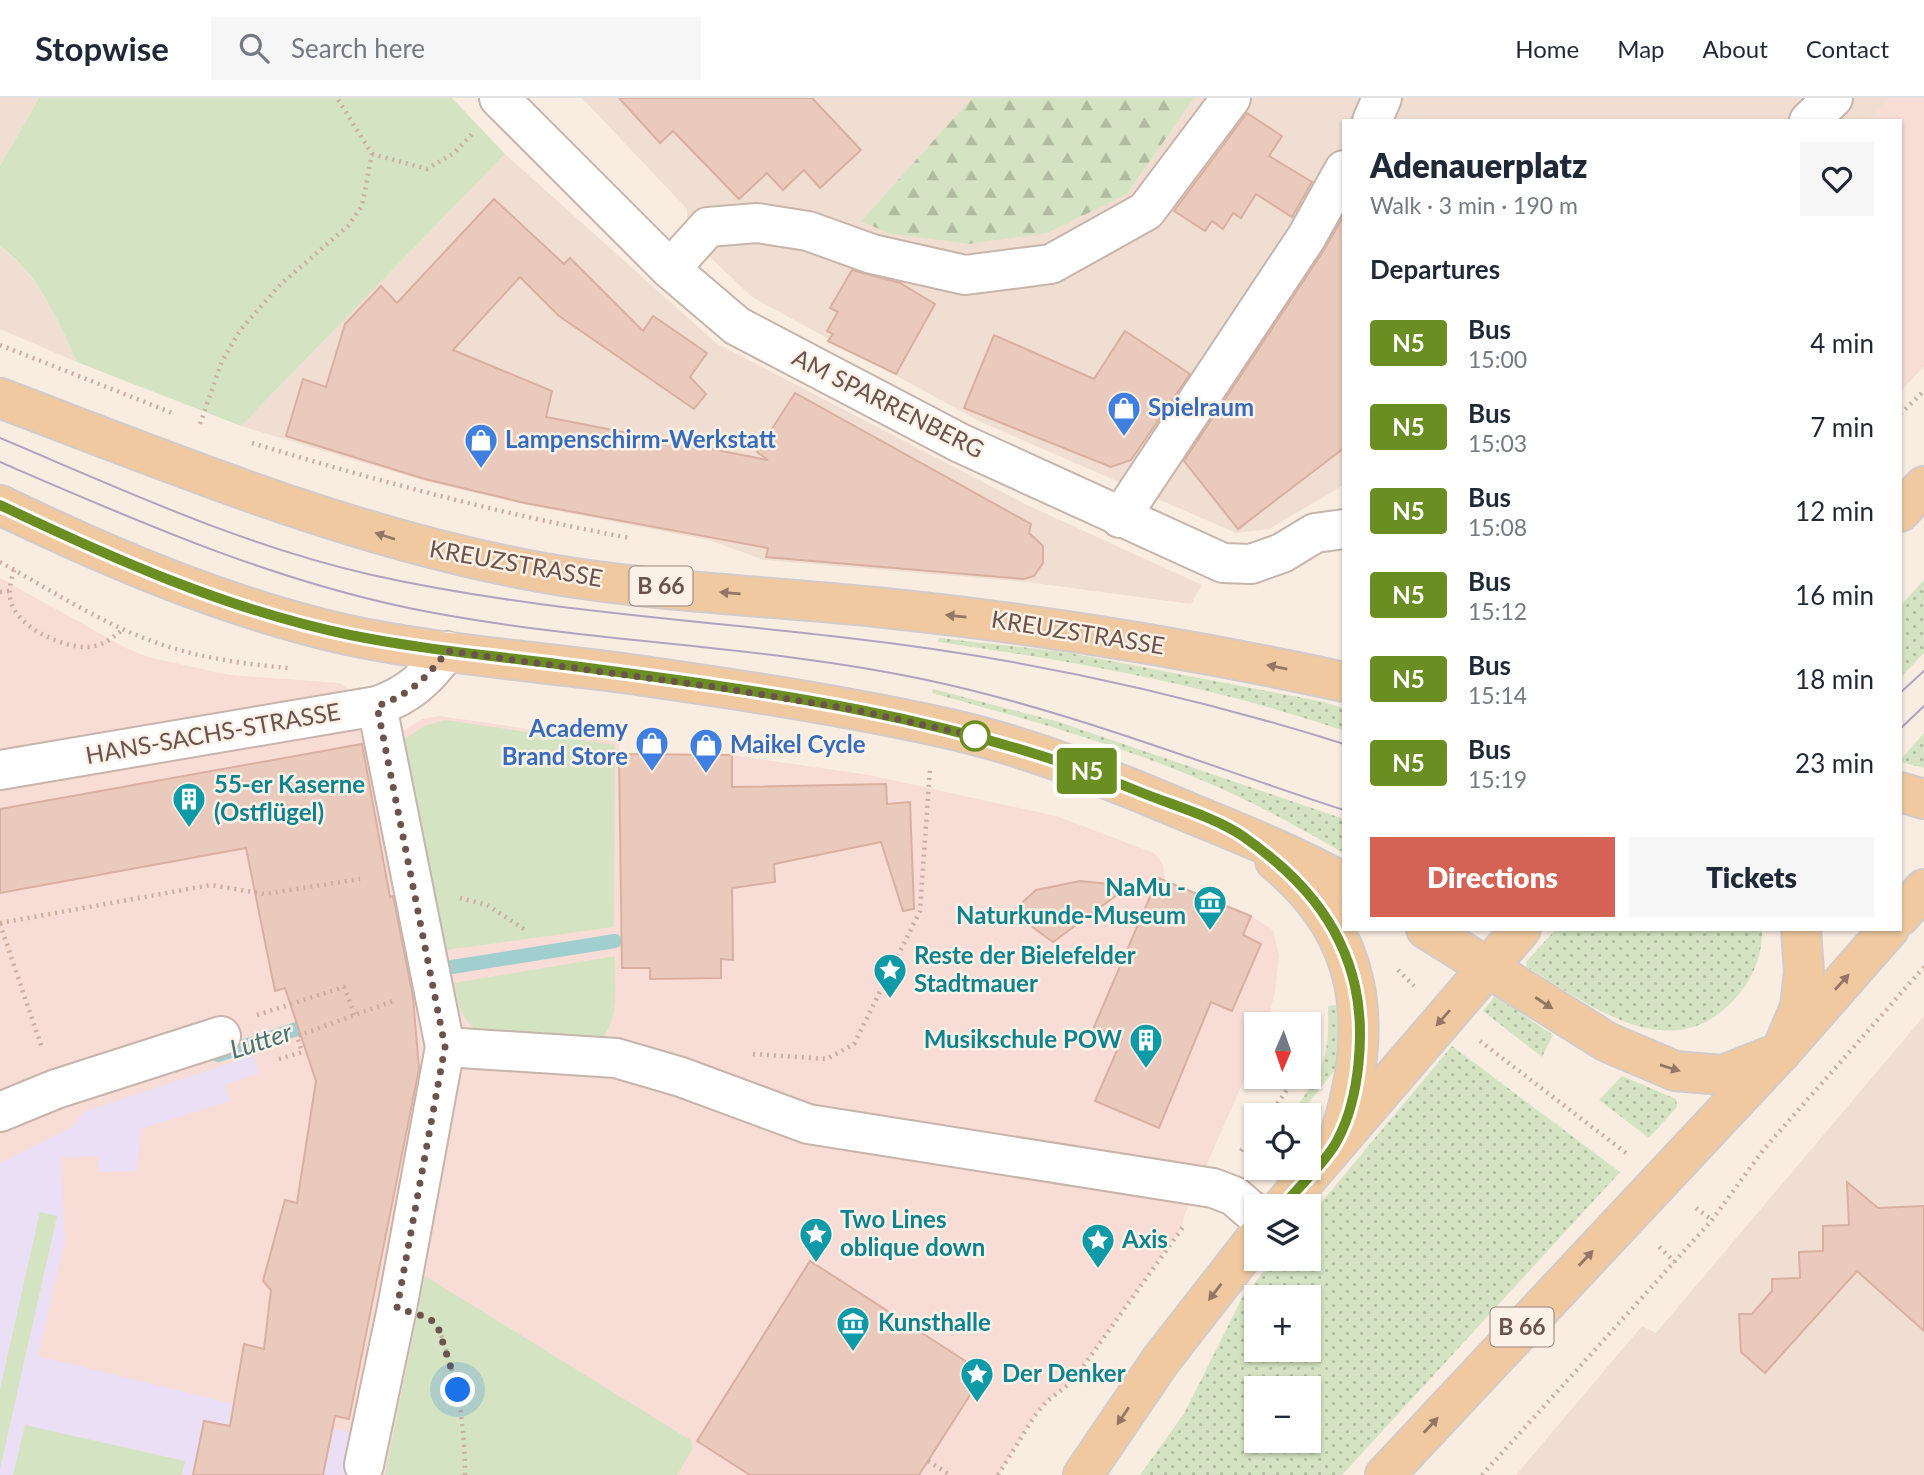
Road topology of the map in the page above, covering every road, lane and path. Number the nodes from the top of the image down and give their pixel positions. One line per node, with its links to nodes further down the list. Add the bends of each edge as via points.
1 (337, 98): 8 (path)
2 (1231, 98): 10 (street, via 1146,211 1051,264 965,275 872,254 808,230 757,223 708,227)
3 (1382, 98): 6 (street)
4 (1832, 98): 7 (street)
5 (500, 100): 8 (path, via 454,153 427,169); 10 (street, AM SPARRENBERG)
6 (1373, 119)
7 (1811, 119)
8 (372, 154): 11 (path, via 367,187 355,216 281,284 241,329 222,361 200,424)
9 (1342, 174): 19 (street, via 1306,238)
10 (670, 269): 19 (street, AM SPARRENBERG, via 737,326 960,443)
11 (0, 345)
12 (1924, 391): 14 (path)
13 (0, 398): 29 (main road, KREUZSTRASSE / B 66, one-way to 13, via 1231,657 976,618 517,568 407,543 303,511)
14 (1902, 412)
15 (250, 442): 21 (path, via 467,505)
16 (1924, 486): 18 (main road)
17 (0, 505): 28 (main road, via 124,562 253,609 345,634)
18 (1902, 510)
19 (1119, 518): 20 (street, AM SPARRENBERG, via 1223,563 1251,564 1282,553 1315,533)
20 (1342, 529)
21 (635, 538)
22 (0, 562): 23 (path)
23 (15, 569): 24 (path); 26 (path)
24 (10, 591): 25 (path); 26 (path, via 11,604 20,617 40,633 69,645 85,648 100,644)
25 (0, 592)
26 (123, 629): 27 (path)
27 (153, 641)
28 (447, 651): 30 (street, HANS-SACHS-STRASSE, via 420,684 401,698); 37 (main road, via 688,683 951,729 1105,777)
29 (1342, 682)
30 (377, 706): 33 (street, HANS-SACHS-STRASSE); 41 (street)
31 (916, 765): 32 (path)
32 (930, 768): 34 (path); 59 (path, via 923,897 854,1044 827,1059)
33 (0, 770)
34 (942, 770)
35 (1902, 793): 36 (main road)
36 (1924, 799)
37 (1240, 834): 39 (main road); 63 (main road, via 1308,891 1327,914 1346,951 1360,1012 1359,1055 1355,1087)
38 (360, 879): 43 (path, via 265,894 211,885)
39 (1342, 882)
40 (1924, 890): 42 (main road)
41 (416, 900): 44 (path, via 458,897 486,905); 52 (street, via 427,950)
42 (1902, 914)
43 (0, 924): 61 (path)
44 (527, 931)
45 (1429, 931): 49 (main road)
46 (1519, 931): 49 (main road)
47 (1801, 931): 58 (main road, B 66, via 1800,1007)
48 (1887, 931): 58 (main road, one-way to 48)
49 (1487, 966): 58 (main road, one-way to 58, via 1607,1042 1675,1071 1723,1075); 63 (main road, one-way to 63)
50 (1924, 967): 70 (path, via 1764,1149)
51 (1398, 971): 53 (path)
52 (417, 993): 54 (path); 57 (street)
53 (1421, 993)
54 (355, 1015): 55 (path, via 344,987 246,1019); 60 (path, via 297,1036 302,1052)
55 (221, 1036): 61 (street)
56 (1476, 1038): 64 (path)
57 (445, 1047): 65 (street, via 616,1058 681,1076 808,1124); 71 (street)
58 (1781, 1052): 64 (main road, B 66)
59 (752, 1054)
60 (279, 1059)
61 (56, 1089): 62 (street)
62 (0, 1112)
63 (1338, 1140): 66 (main road)
64 (1646, 1168): 78 (main road, B 66, one-way to 64)
65 (1213, 1188): 67 (street); 76 (path, via 1072,1382 1034,1417)
66 (1293, 1194)
67 (1244, 1204)
68 (1657, 1245): 70 (path)
69 (1244, 1253): 77 (main road, one-way to 77, via 1161,1360)
70 (1675, 1262): 79 (path)
71 (397, 1308): 73 (street); 74 (path, via 437,1324 462,1411)
72 (928, 1461): 75 (path)
73 (364, 1465)
74 (466, 1475)
75 (950, 1475)
76 (998, 1475)
77 (1083, 1475)
78 (1385, 1475)
79 (1482, 1475)

